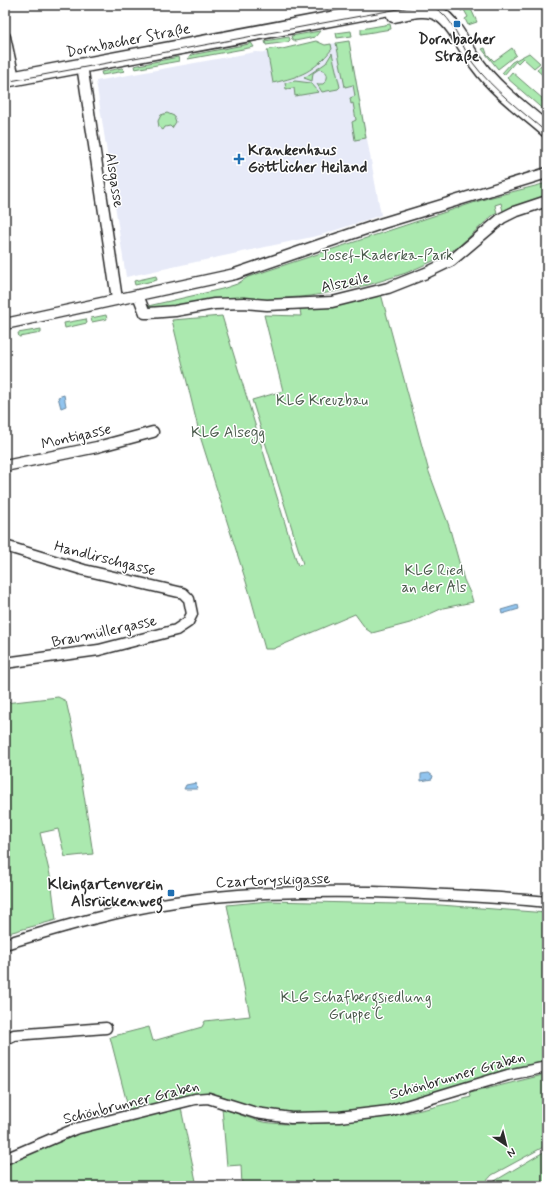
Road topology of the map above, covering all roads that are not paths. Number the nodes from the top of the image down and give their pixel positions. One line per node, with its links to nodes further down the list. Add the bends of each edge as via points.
1 (405, 5): 3 (main road, Dornbacher Straße)
2 (436, 9): 3 (main road, Dornbacher Straße, via 416,10 311,30); 7 (main road, via 448,21 492,81)
3 (258, 33): 5 (main road, Dornbacher Straße)
4 (5, 37): 6 (street)
5 (82, 65): 6 (main road, Dornbacher Straße); 11 (street, Alsgasse)
6 (9, 79)
7 (547, 130)
8 (547, 173): 10 (street, via 383,223 235,274)
9 (547, 202): 10 (street, Alszeile, via 502,218 451,261 426,273 388,288 332,302 214,304 145,313)
10 (138, 295): 11 (street)
11 (118, 299): 12 (street)
12 (5, 324)
13 (153, 432): 14 (street, Montigasse)
14 (5, 466)
15 (5, 546): 16 (street, Handlirschgasse, via 84,570 183,593)
16 (191, 605): 17 (street, Braumüllergasse, via 191,618 176,630 99,650)
17 (5, 663)
18 (547, 902): 19 (street, Czartoryskigasse, via 300,891 228,895 116,913)
19 (5, 944)
20 (106, 1028): 21 (street, via 14,1035)
21 (5, 1039)
22 (547, 1067): 23 (street, Schönbrunner Graben, via 508,1075 389,1111 339,1117 285,1117 256,1113 208,1098 196,1099 75,1129)
23 (5, 1159)

